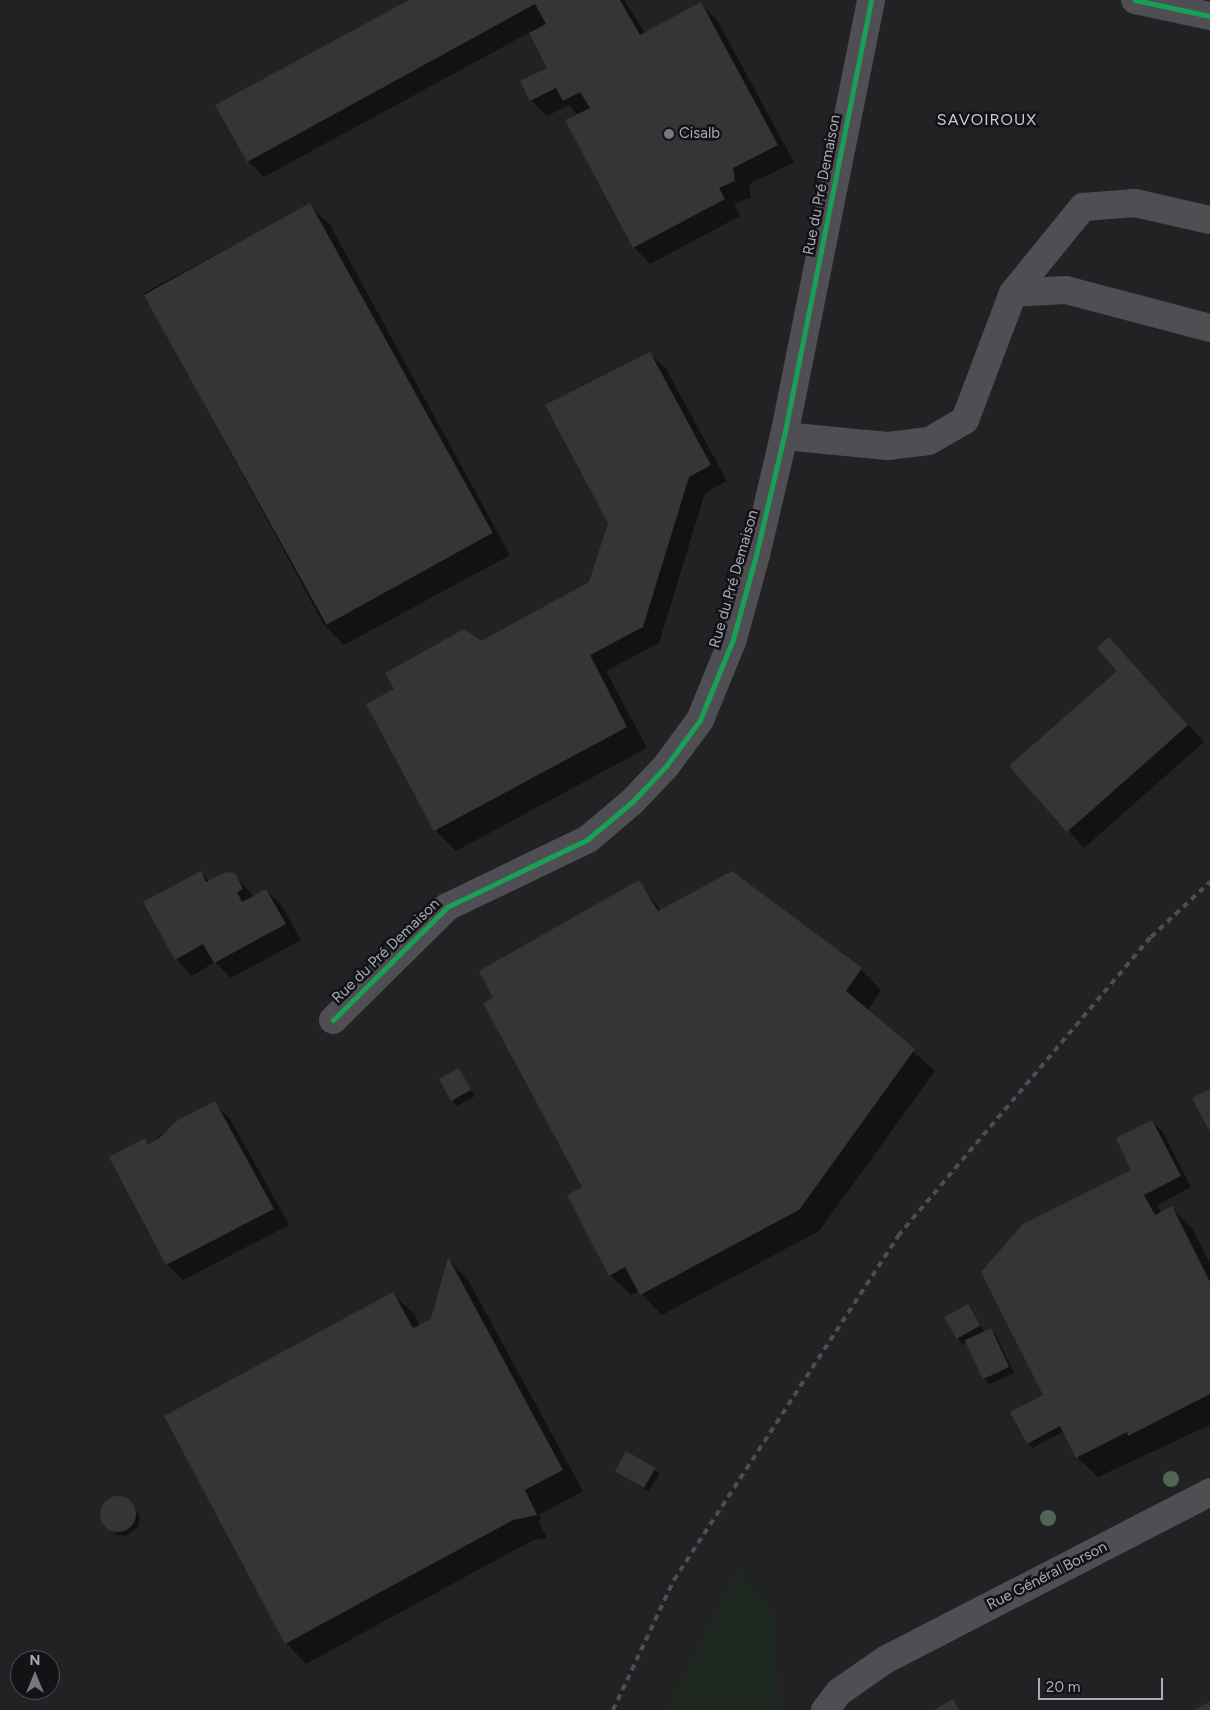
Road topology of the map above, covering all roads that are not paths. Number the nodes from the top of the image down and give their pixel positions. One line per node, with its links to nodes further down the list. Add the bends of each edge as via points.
1 (871, 0): 7 (street, Rue du Pré Demaison)
2 (1135, 0): 3 (street)
3 (1210, 16)
4 (1210, 220): 5 (street, via 1135,203 1083,207)
5 (1013, 293): 6 (street, via 1066,290); 7 (street, via 965,420 929,441 888,446)
6 (1210, 328)
7 (784, 436): 8 (street, Rue du Pré Demaison, via 734,638 700,720 666,766 632,802 588,839 447,907)
8 (333, 1020)
9 (1210, 1492): 10 (street, Rue Général Borson, via 885,1660 839,1692)
10 (825, 1710)

